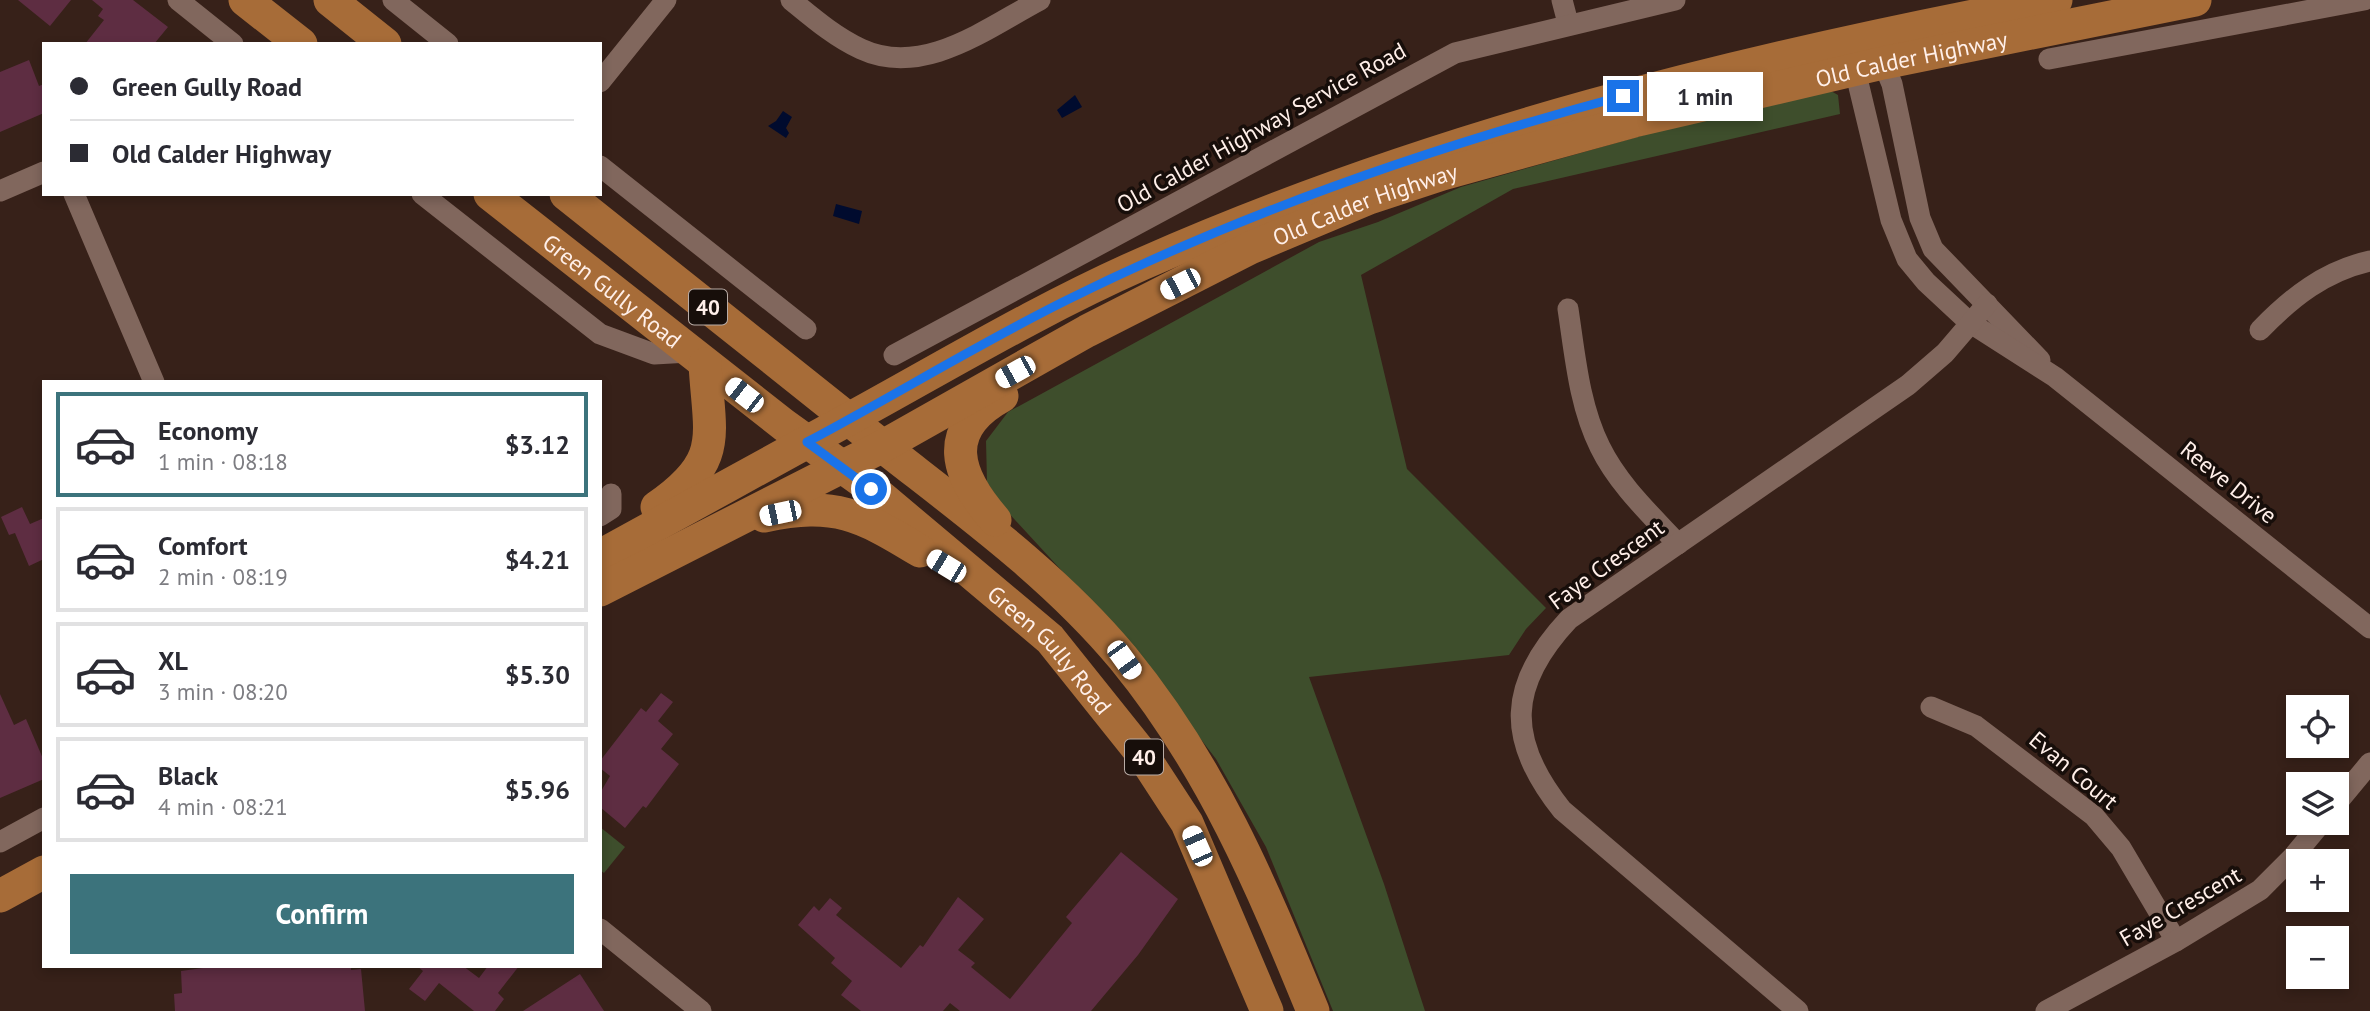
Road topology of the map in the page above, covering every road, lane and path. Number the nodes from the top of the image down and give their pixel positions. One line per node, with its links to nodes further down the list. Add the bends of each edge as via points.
1 (178, 0): 14 (street)
2 (246, 0): 15 (main road)
3 (330, 0): 16 (main road)
4 (393, 0): 17 (street)
5 (666, 0): 20 (street)
6 (791, 0): 7 (street, via 863,51 900,58 939,52)
7 (1040, 0)
8 (1562, 0): 13 (street)
9 (1675, 0): 13 (street, Old Calder Highway Service Road)
10 (2056, 0): 18 (main road, Old Calder Highway)
11 (2195, 0): 18 (main road, Old Calder Highway)
12 (2364, 0): 19 (street)
13 (1568, 23): 35 (street, Old Calder Highway Service Road, via 1474,46 1445,58)
14 (230, 42)
15 (298, 42)
16 (382, 42)
17 (446, 42)
18 (1868, 57): 28 (main road, Old Calder Highway, via 1453,171 1369,198); 30 (street, Reeve Drive, via 1892,84 1926,235 1943,262); 32 (street, Reeve Drive, via 1888,211 1901,247 1926,282); 39 (main road, Old Calder Highway, via 1774,57 1597,102 1414,158 1205,237 1068,299)
19 (2049, 59)
20 (602, 80)
21 (602, 168): 33 (street)
22 (42, 173): 23 (street)
23 (0, 191)
24 (75, 196): 38 (street)
25 (425, 196): 36 (street, via 587,325 615,342 654,354)
26 (493, 196): 36 (main road, Green Gully Road / 40)
27 (569, 196): 39 (main road, Green Gully Road / 40)
28 (1251, 248): 41 (main road, Old Calder Highway, via 1087,331); 49 (main road, via 992,402 969,422 960,448 967,481 992,517)
29 (2370, 261): 34 (street, via 2323,277 2289,300)
30 (1987, 304): 32 (street, Faye Crescent); 37 (street, Reeve Drive)
31 (1568, 309): 46 (street, via 1581,387 1600,447 1630,492)
32 (1969, 322): 37 (street, Reeve Drive); 46 (street, Faye Crescent, via 1945,353 1908,385)
33 (806, 329)
34 (2260, 330)
35 (894, 355)
36 (697, 358): 40 (main road, Green Gully Road / 40); 47 (main road, via 710,428 709,450 682,489)
37 (2055, 377): 52 (street, Reeve Drive)
38 (153, 380)
39 (849, 419): 40 (main road, Old Calder Highway); 41 (main road, Green Gully Road / 40)
40 (807, 442): 42 (main road, Green Gully Road / 40); 48 (main road, Old Calder Highway)
41 (883, 446): 42 (main road, Old Calder Highway); 49 (main road, Green Gully Road / 40)
42 (843, 466): 45 (main road, Old Calder Highway); 51 (main road, Green Gully Road / 40)
43 (611, 494): 44 (street, via 611,509)
44 (602, 515)
45 (735, 522): 50 (main road, Old Calder Highway); 51 (main road, via 798,510 854,515)
46 (1678, 544): 64 (street, Faye Crescent, via 1569,619 1548,641 1529,673 1523,699 1524,743 1542,786 1562,810)
47 (602, 552)
48 (602, 553)
49 (1054, 586): 67 (main road, Green Gully Road / 40, via 1124,660 1209,780 1245,849)
50 (602, 589)
51 (1016, 608): 66 (main road, Green Gully Road / 40, via 1050,639 1106,706 1187,823)
52 (2370, 628)
53 (1931, 707): 62 (street, Evan Court, via 1976,726 2094,816 2121,848)
54 (2370, 763): 55 (street)
55 (2349, 788)
56 (42, 819): 58 (street)
57 (2310, 835): 62 (street, Faye Crescent, via 2260,890)
58 (0, 842)
59 (42, 873): 60 (main road)
60 (0, 896)
61 (602, 931): 63 (street)
62 (2176, 942): 68 (street, Faye Crescent)
63 (677, 1004): 65 (street)
64 (1795, 1010)
65 (701, 1011)
66 (1267, 1011)
67 (1312, 1011)
68 (2046, 1011)

